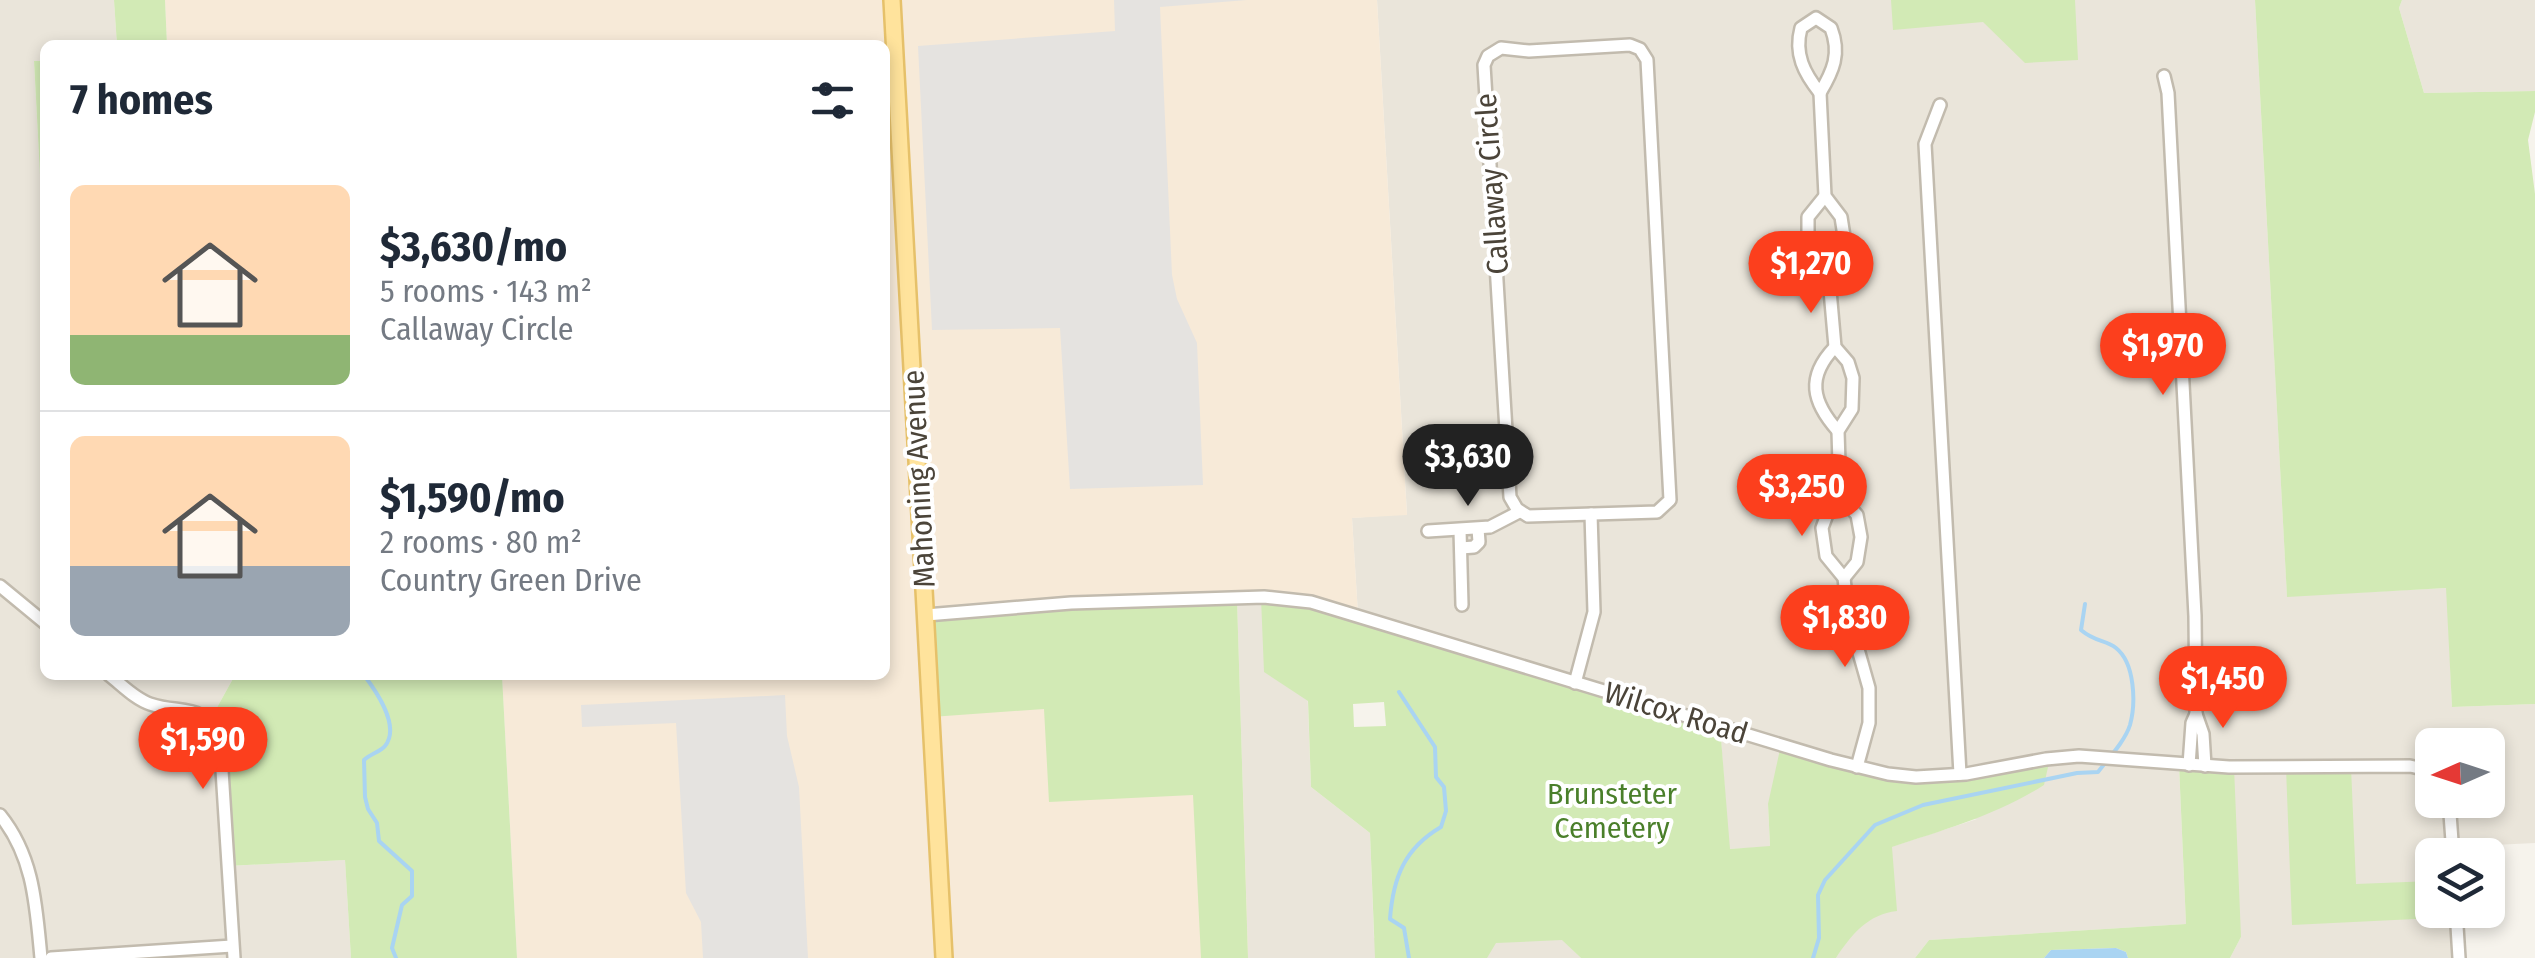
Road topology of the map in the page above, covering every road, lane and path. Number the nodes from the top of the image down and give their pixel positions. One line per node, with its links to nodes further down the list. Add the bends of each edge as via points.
1 (892, 0): 19 (main road, Mahoning Avenue)
2 (2164, 76): 23 (street)
3 (1820, 93): 3 (street, via 1834,70 1836,45 1832,28 1816,18 1799,37 1801,68); 5 (street)
4 (1940, 105): 28 (street, via 1926,144)
5 (1825, 196): 6 (street, via 1841,217 1846,248); 6 (street, via 1808,217 1808,236 1813,261)
6 (1829, 279): 7 (street)
7 (1835, 347): 8 (street, via 1854,378 1852,409); 8 (street, via 1818,367 1817,388 1820,410)
8 (1838, 431): 9 (street)
9 (1840, 496): 16 (street, via 1822,528 1826,556); 16 (street, via 1856,514 1861,538 1858,562)
10 (1519, 512): 11 (street, Callaway Circle); 11 (street, Callaway Circle, via 1510,496 1484,65 1502,48 1630,45 1647,60 1671,494 1658,512); 12 (street)
11 (1591, 514): 22 (street, via 1594,612)
12 (1478, 529): 13 (street); 15 (street, via 1479,542)
13 (1460, 530): 14 (street); 15 (street)
14 (1428, 531)
15 (1461, 548): 18 (street)
16 (1844, 578): 26 (street, via 1869,688 1869,722)
17 (0, 586): 20 (street)
18 (1462, 605)
19 (926, 615): 22 (street, Wilcox Road, via 1072,603 1288,599 1333,606); 34 (main road, Mahoning Avenue)
20 (40, 619)
21 (117, 680): 31 (street, via 147,703 202,716 220,740)
22 (1574, 683): 26 (street, Wilcox Road)
23 (2196, 714): 24 (street); 25 (street)
24 (2188, 765): 25 (street, Wilcox Road); 28 (street, Wilcox Road, via 2079,756)
25 (2205, 766): 27 (street, Wilcox Road)
26 (1857, 767): 28 (street, Wilcox Road, via 1916,777)
27 (2415, 767)
28 (1960, 774)
29 (0, 815): 32 (street, via 30,868)
30 (2457, 928): 35 (street)
31 (233, 952): 33 (street)
32 (41, 958)
33 (51, 958)
34 (944, 958)
35 (2458, 958)

